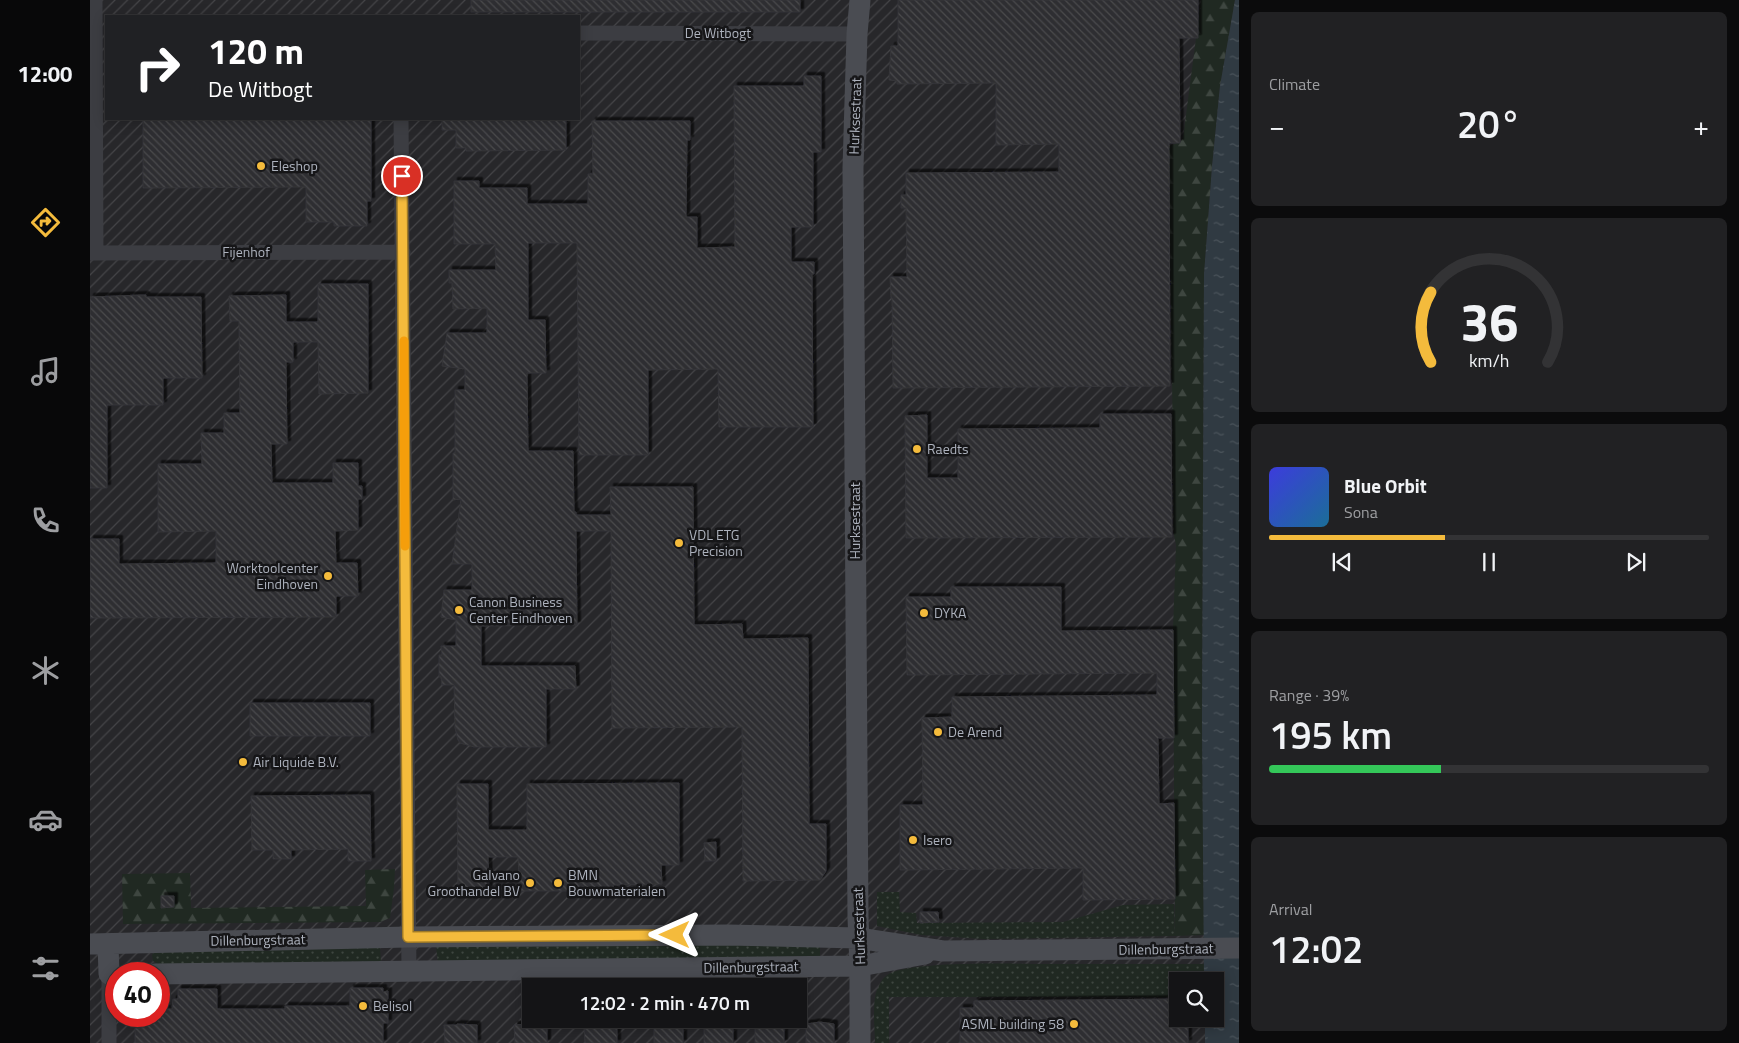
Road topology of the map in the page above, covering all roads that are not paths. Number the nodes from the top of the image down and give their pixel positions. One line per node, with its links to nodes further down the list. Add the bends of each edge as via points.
1 (95, 0): 7 (street)
2 (860, 0): 4 (street, Hurksestraat)
3 (580, 32): 4 (street, De Witbogt)
4 (857, 34): 9 (street, Hurksestraat, via 853,178)
5 (402, 120): 6 (street)
6 (403, 252): 7 (street, Fijenhof); 8 (street)
7 (93, 253)
8 (408, 937): 9 (street, Dillenburgstraat, via 728,935); 10 (street, Dillenburgstraat); 14 (street)
9 (858, 938): 12 (street, Dillenburgstraat); 13 (street, Hurksestraat)
10 (99, 944): 15 (street, Dillenburgstraat)
11 (1239, 948): 12 (street, Dillenburgstraat)
12 (942, 951): 13 (street, Dillenburgstraat)
13 (860, 966): 14 (street, Dillenburgstraat); 19 (street, Hurksestraat)
14 (409, 971): 16 (street, Dillenburgstraat)
15 (105, 974)
16 (170, 974)
17 (108, 1027): 18 (street)
18 (109, 1043)
19 (860, 1043)

